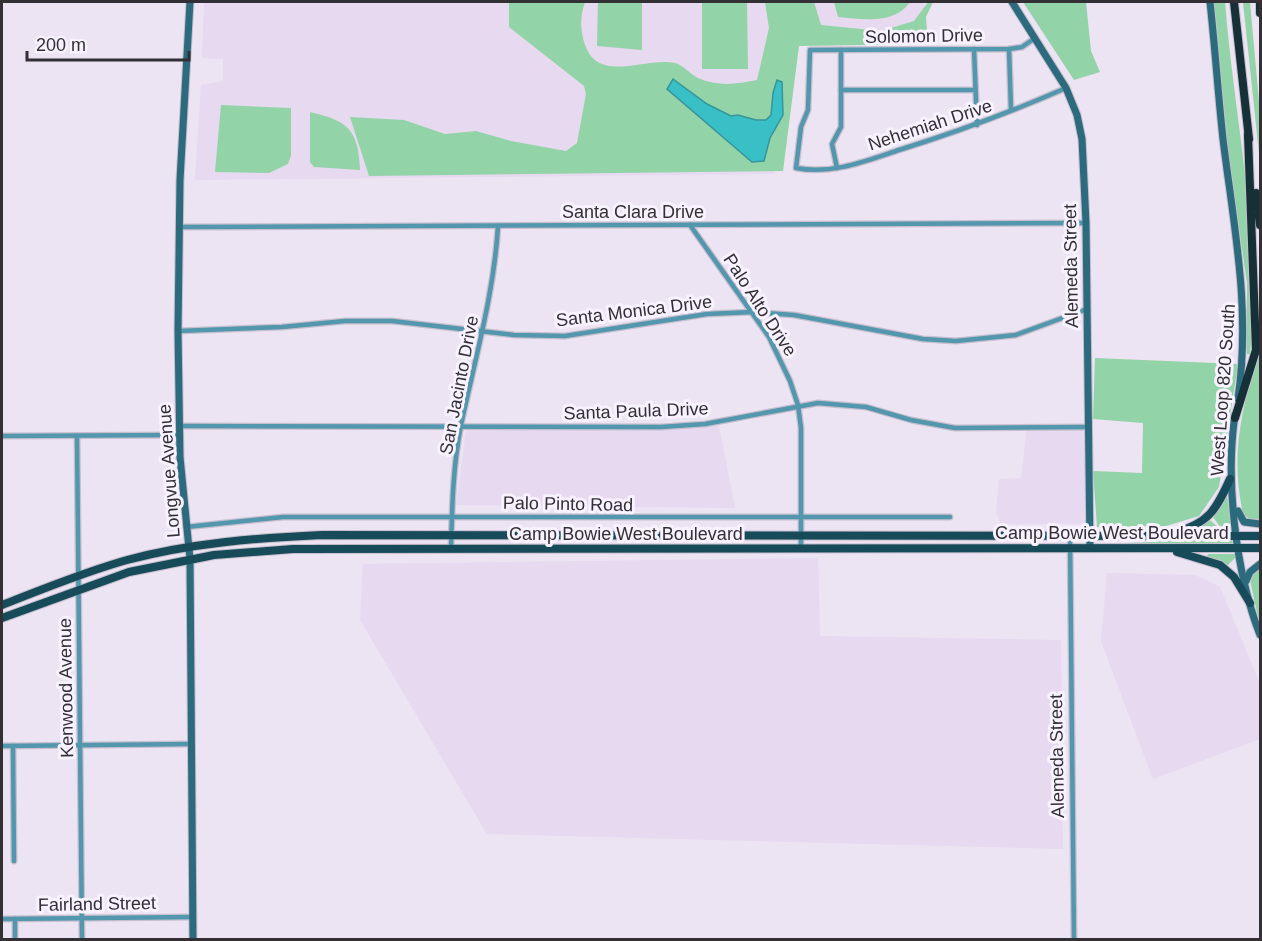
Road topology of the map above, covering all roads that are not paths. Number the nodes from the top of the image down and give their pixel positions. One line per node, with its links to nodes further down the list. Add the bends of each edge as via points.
1 (190, 2): 23 (main road, Longvue Avenue)
2 (1012, 2): 7 (main road, Alemeda Street)
3 (1210, 2): 29 (main road, West Loop 820 South, via 1244,296 1243,366)
4 (1234, 2): 16 (highway)
5 (1260, 2): 6 (highway)
6 (1260, 13)
7 (1035, 38): 9 (street, Solomon Drive, via 1022,47); 11 (main road, Alemeda Street)
8 (974, 49): 9 (street, Solomon Drive); 10 (street, Solomon Drive); 13 (street)
9 (1009, 49): 14 (street)
10 (841, 50): 12 (street); 17 (street, Solomon Drive, via 810,50 808,110 801,127)
11 (1066, 88): 14 (street, Nehemiah Drive); 19 (main road, Alemeda Street, via 1082,139)
12 (841, 90): 13 (street); 18 (street, via 841,127 832,144)
13 (975, 90): 15 (street)
14 (1011, 109): 15 (street, Nehemiah Drive)
15 (977, 125): 18 (street, Nehemiah Drive)
16 (1248, 135): 21 (highway); 29 (highway, via 1256,350)
17 (796, 168): 18 (street, Nehemiah Drive, via 821,172)
18 (837, 168)
19 (1086, 223): 20 (street, Santa Clara Drive); 24 (main road, Alemeda Street)
20 (690, 225): 22 (street, Santa Clara Drive); 25 (street, Palo Alto Drive)
21 (1260, 225)
22 (498, 226): 23 (street, Santa Clara Drive); 27 (street, San Jacinto Drive, via 494,277)
23 (180, 227): 26 (main road, Longvue Avenue)
24 (1087, 309): 25 (street, Santa Monica Drive, via 1016,335 956,341); 32 (main road, Alemeda Street)
25 (753, 312): 27 (street, Santa Monica Drive, via 707,314 565,336); 28 (street, Palo Alto Drive, via 784,363)
26 (178, 331): 27 (street, Santa Monica Drive, via 392,321); 30 (main road, Longvue Avenue)
27 (482, 331): 31 (street, San Jacinto Drive)
28 (798, 405): 31 (street, Santa Paula Drive, via 679,426); 32 (street, Santa Paula Drive, via 841,403 956,428); 39 (street, Palo Alto Drive)
29 (1235, 418): 36 (main road, West Loop 820 South)
30 (179, 426): 31 (street, Santa Paula Drive); 33 (main road, Longvue Avenue)
31 (461, 427): 38 (street, San Jacinto Drive)
32 (1089, 427): 44 (main road, Alemeda Street)
33 (180, 435): 35 (street); 42 (main road, Longvue Avenue)
34 (2, 436): 35 (street)
35 (77, 436): 62 (street, Kenwood Avenue)
36 (1230, 479): 37 (main road, West Loop 820 South); 45 (main road, via 1210,516 1193,528)
37 (1233, 497): 41 (main road, via 1244,522); 46 (main road, West Loop 820 South)
38 (452, 515): 39 (street, Palo Pinto Road, via 611,519); 42 (street, Palo Pinto Road, via 283,517); 48 (street, San Jacinto Drive)
39 (800, 517): 40 (street, Palo Pinto Road); 50 (street, Palo Alto Drive)
40 (950, 517)
41 (1260, 524)
42 (186, 527): 51 (main road, Longvue Avenue)
43 (1070, 536): 44 (main road, Camp Bowie West Boulevard); 50 (main road, Camp Bowie West Boulevard); 53 (street, Alemeda Street)
44 (1090, 536): 45 (main road, Camp Bowie West Boulevard); 54 (main road, Alemeda Street)
45 (1164, 536): 46 (main road, Camp Bowie West Boulevard)
46 (1238, 536): 47 (main road, Camp Bowie West Boulevard); 56 (main road, West Loop 820 South)
47 (1260, 536)
48 (452, 537): 49 (main road, Camp Bowie West Boulevard); 51 (main road, Camp Bowie West Boulevard, via 322,535); 58 (street, San Jacinto Drive)
49 (629, 537): 50 (main road, Camp Bowie West Boulevard); 59 (main road)
50 (801, 537): 52 (street, Palo Alto Drive)
51 (189, 547): 60 (main road, Longvue Avenue); 62 (main road, Camp Bowie West Boulevard)
52 (801, 548): 53 (main road, Camp Bowie West Boulevard); 59 (main road, Camp Bowie West Boulevard)
53 (1070, 548): 54 (main road, Camp Bowie West Boulevard); 81 (street, Alemeda Street)
54 (1090, 548): 55 (main road, Camp Bowie West Boulevard)
55 (1149, 548): 56 (main road, Camp Bowie West Boulevard); 65 (main road, via 1189,554 1220,565 1234,577)
56 (1240, 548): 57 (main road, Camp Bowie West Boulevard); 63 (main road, West Loop 820 South)
57 (1260, 548)
58 (452, 549): 59 (main road, Camp Bowie West Boulevard); 60 (main road, Camp Bowie West Boulevard, via 293,549)
59 (628, 549)
60 (190, 559): 64 (main road, Camp Bowie West Boulevard); 69 (main road, Longvue Avenue)
61 (1260, 564): 63 (main road)
62 (78, 575): 64 (street, Kenwood Avenue); 66 (main road, Camp Bowie West Boulevard)
63 (1246, 581): 65 (main road, West Loop 820 South)
64 (78, 588): 67 (main road, Camp Bowie West Boulevard); 70 (street, Kenwood Avenue)
65 (1250, 603): 68 (main road, West Loop 820 South)
66 (2, 605)
67 (2, 618)
68 (1260, 635)
69 (190, 744): 70 (street); 74 (main road, Longvue Avenue)
70 (80, 745): 72 (street); 75 (street, Kenwood Avenue)
71 (2, 746): 72 (street)
72 (13, 746): 73 (street)
73 (14, 861)
74 (193, 917): 75 (street, Fairland Street); 80 (main road, Longvue Avenue)
75 (81, 918): 77 (street, Fairland Street); 79 (street, Kenwood Avenue)
76 (2, 919): 77 (street, Fairland Street)
77 (15, 919): 78 (street)
78 (15, 939)
79 (82, 939)
80 (193, 939)
81 (1074, 939)

